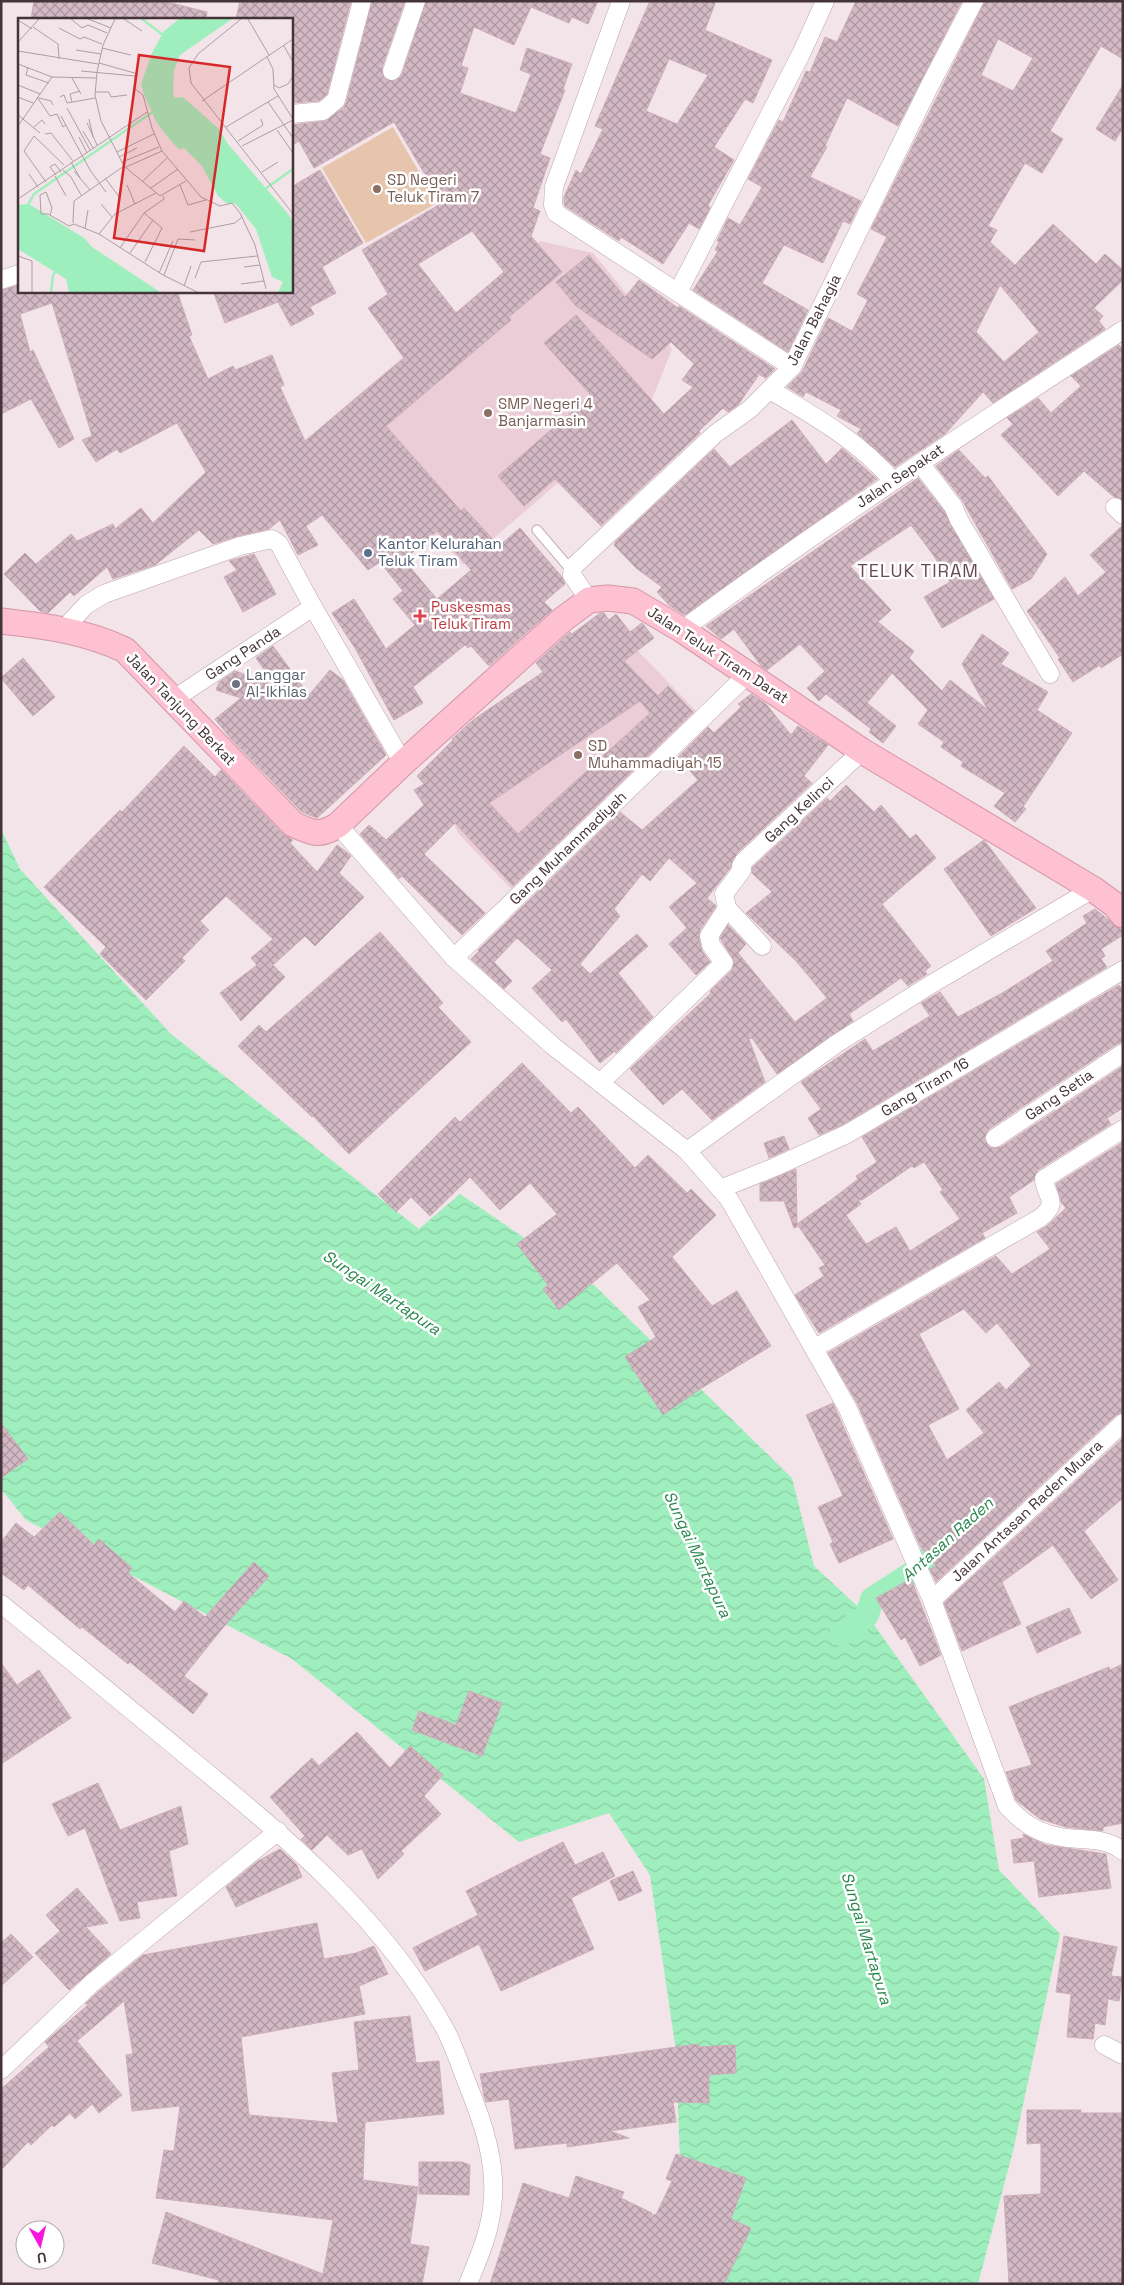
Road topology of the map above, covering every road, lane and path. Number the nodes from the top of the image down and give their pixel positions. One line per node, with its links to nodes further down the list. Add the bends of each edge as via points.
1 (362, 1): 7 (street, via 336,100 323,110)
2 (416, 1): 6 (street)
3 (622, 1): 10 (street, via 554,186 553,205 556,213)
4 (825, 1): 10 (street)
5 (974, 1): 12 (street, Jalan Bahagia)
6 (392, 71)
7 (292, 114)
8 (18, 274): 9 (street)
9 (1, 280)
10 (678, 292): 12 (street)
11 (1123, 330): 14 (street, Jalan Sepakat)
12 (792, 367): 13 (street, Jalan Bahagia)
13 (770, 390): 15 (street, via 844,436 869,455); 17 (street, Jalan Bahagia, via 715,434)
14 (920, 463): 15 (street, Jalan Sepakat); 24 (street, via 953,506)
15 (893, 480): 22 (street, Jalan Sepakat)
16 (537, 530): 17 (lane)
17 (572, 571): 18 (street)
18 (589, 600): 22 (street, Jalan Teluk Tiram Darat, via 633,601); 27 (street, via 562,620)
19 (313, 607): 21 (street, via 279,544 272,539 240,546 112,591 86,605); 25 (street, Gang Panda); 27 (street)
20 (1, 621): 21 (street, Jalan Tanjung Berkat)
21 (64, 629): 25 (street, Jalan Tanjung Berkat, via 102,639 125,650)
22 (682, 630): 23 (street, Jalan Teluk Tiram Darat)
23 (748, 674): 26 (street, Jalan Teluk Tiram Darat); 33 (street, Gang Muhammadiyah)
24 (1050, 674)
25 (174, 699): 28 (street, Jalan Tanjung Berkat, via 293,824 310,833 326,833)
26 (862, 751): 29 (street, Jalan Teluk Tiram Darat); 31 (street, Gang Kelinci, via 744,861 742,870 724,894)
27 (403, 762): 28 (street)
28 (338, 825): 33 (street)
29 (1093, 889): 30 (street, Jalan Teluk Tiram Darat); 39 (street, via 836,1044)
30 (1120, 907)
31 (727, 908): 32 (street); 36 (street, via 709,936 711,945 724,963)
32 (762, 946)
33 (454, 958): 36 (street)
34 (1123, 970): 40 (street, Gang Tiram 16, via 847,1134)
35 (1123, 1053): 38 (street, Gang Setia)
36 (600, 1083): 39 (street)
37 (1123, 1129): 41 (street, via 1048,1175 1044,1182 1051,1207 1040,1218)
38 (995, 1138)
39 (687, 1151): 40 (street)
40 (720, 1188): 41 (street)
41 (815, 1348): 43 (street, via 847,1407)
42 (1123, 1423): 43 (street, Jalan Antasan Raden Muara)
43 (929, 1593): 46 (street, via 1007,1806 1025,1824 1040,1831 1056,1837 1100,1840)
44 (1, 1604): 45 (street)
45 (278, 1831): 49 (street, via 92,1983); 50 (street, via 335,1885 381,1936 416,1983 449,2040 479,2110 492,2170 492,2206 486,2239)
46 (1123, 1851)
47 (1104, 2045): 48 (street)
48 (1123, 2055)
49 (1, 2070)
50 (468, 2284)

